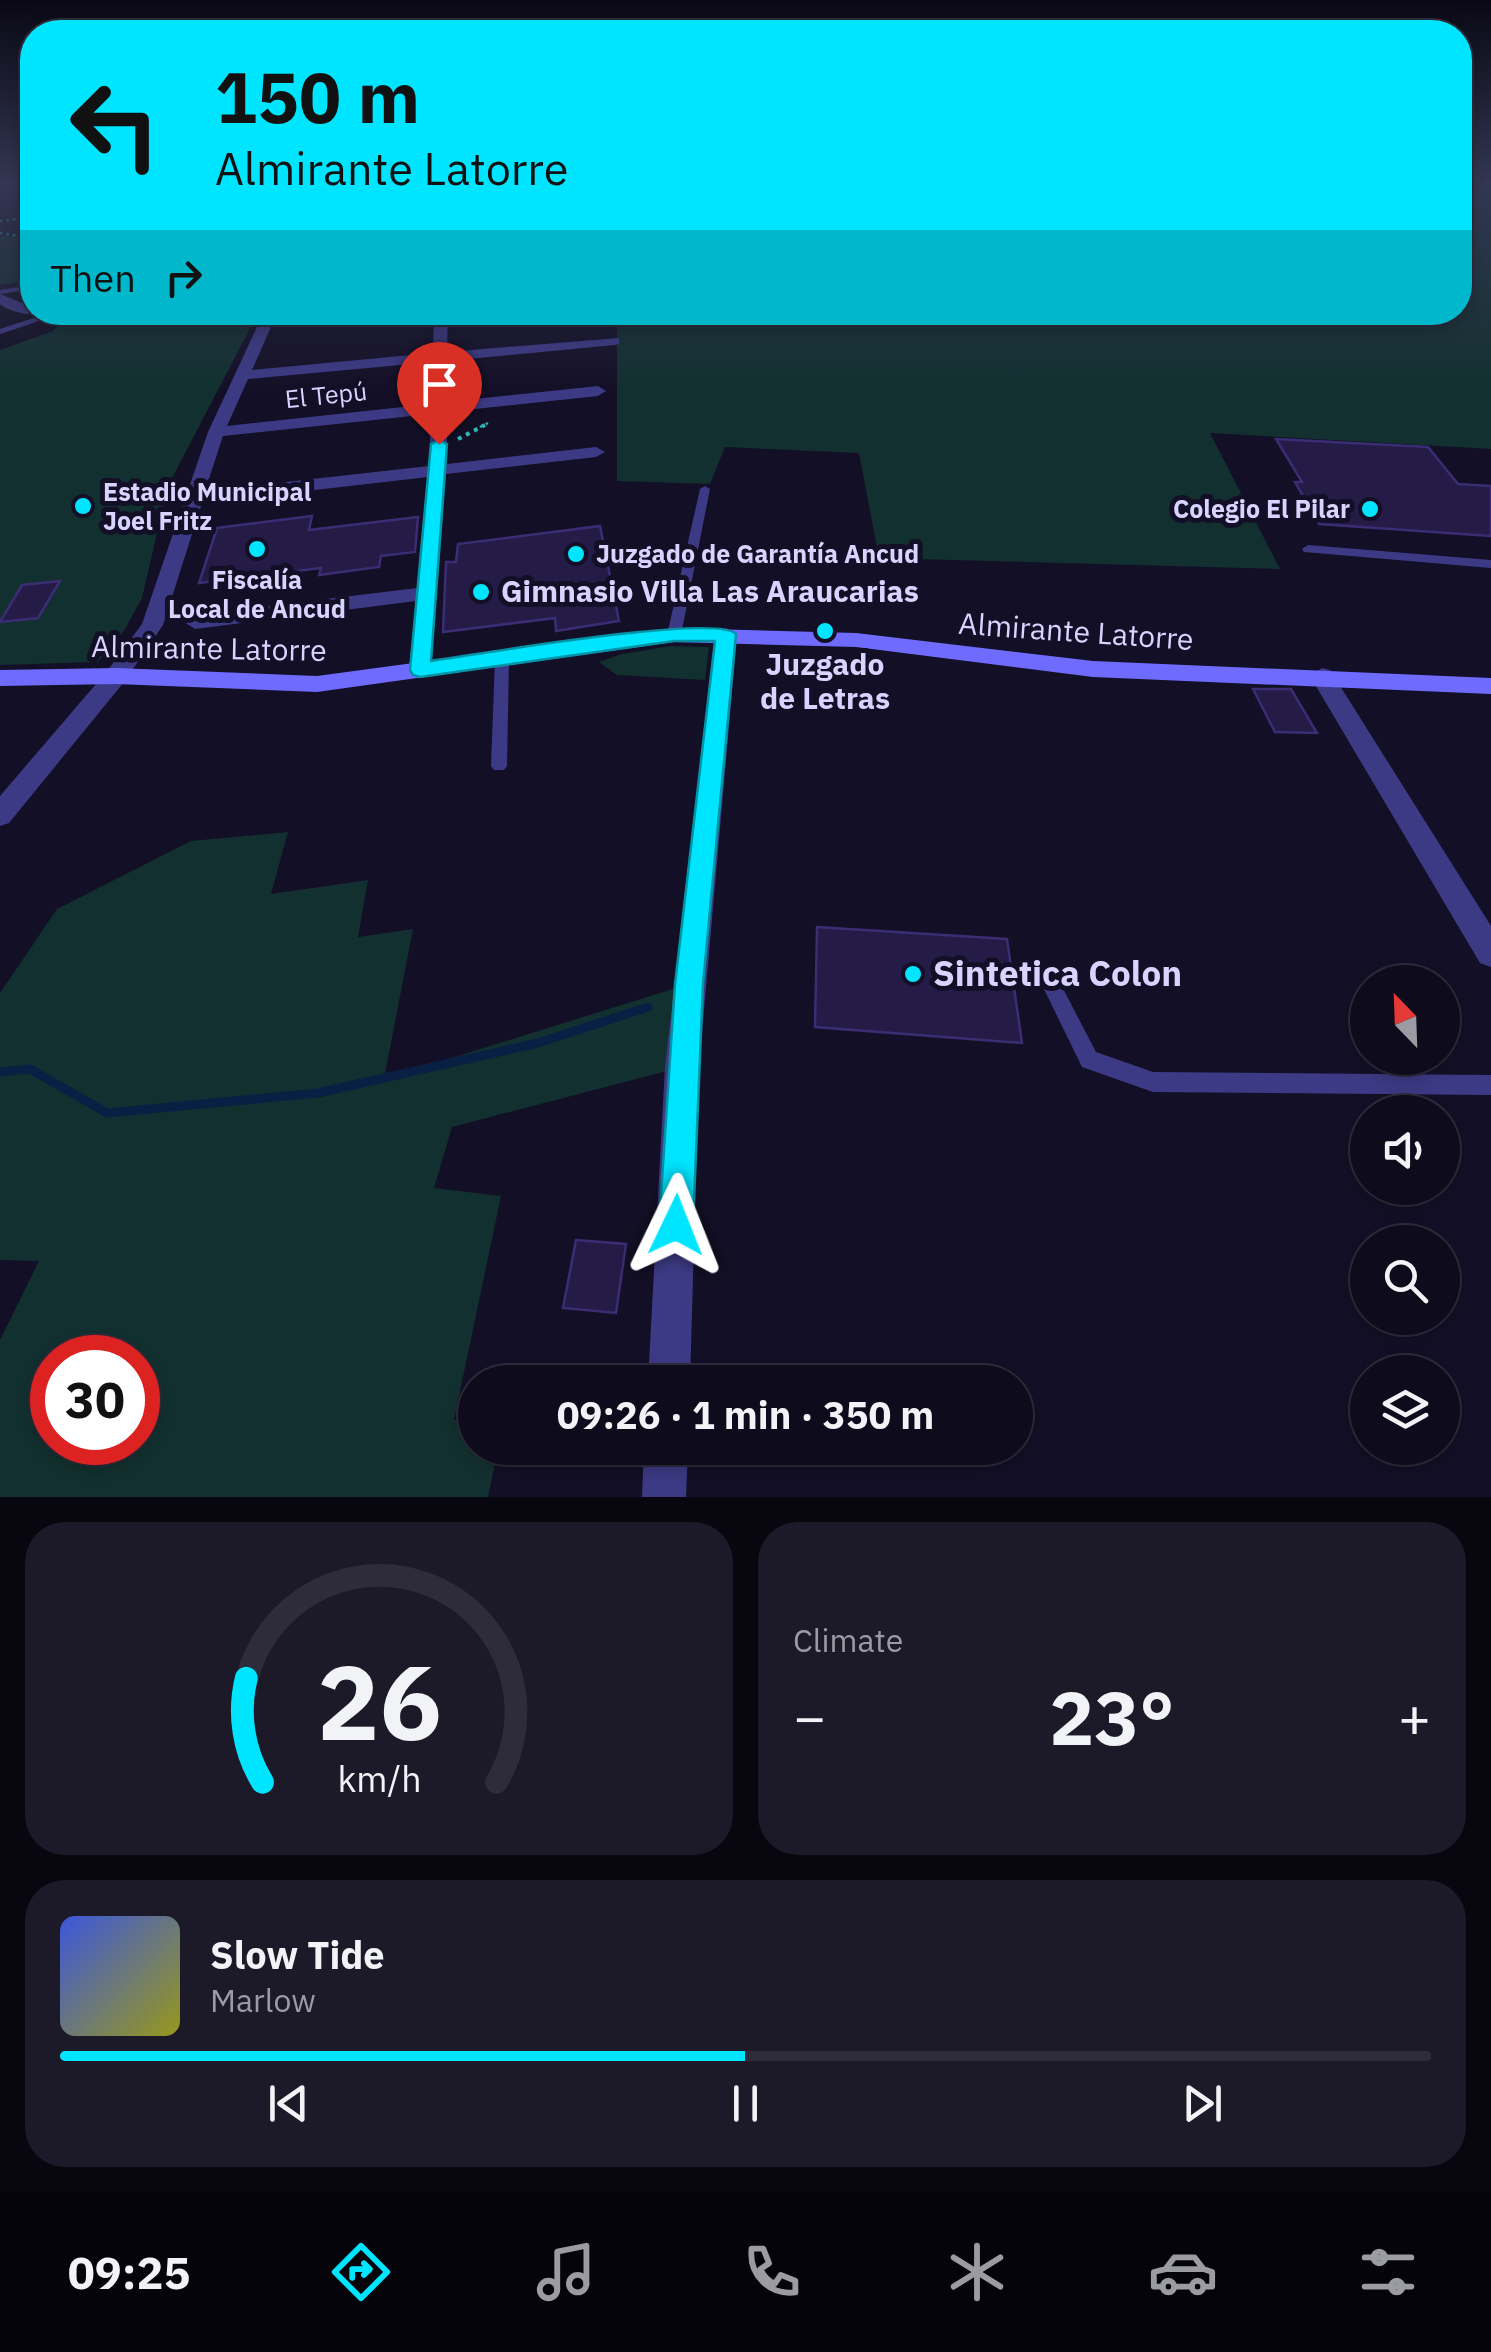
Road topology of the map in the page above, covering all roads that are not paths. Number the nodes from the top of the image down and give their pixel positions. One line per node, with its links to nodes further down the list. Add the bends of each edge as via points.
1 (0, 295): 2 (street)
2 (20, 308)
3 (265, 325): 7 (street)
4 (441, 325): 6 (street)
5 (614, 341): 6 (street)
6 (440, 357): 7 (street); 9 (street)
7 (243, 374): 10 (street)
8 (598, 391): 9 (street, El Tepú)
9 (441, 408): 10 (street, El Tepú); 12 (street)
10 (216, 432): 14 (street)
11 (596, 452): 12 (street)
12 (438, 469): 14 (street); 17 (street)
13 (706, 489): 19 (lane)
14 (196, 498): 23 (street, via 152,626)
15 (1308, 549): 16 (lane)
16 (1491, 564)
17 (429, 593): 18 (street); 22 (street)
18 (194, 622)
19 (674, 634): 20 (main road, Almirante Latorre); 21 (main road, Almirante Latorre)
20 (726, 634): 24 (main road, Almirante Latorre, via 856,640 1093,669); 32 (street, via 684,1050)
21 (502, 659): 22 (main road, Almirante Latorre); 27 (lane)
22 (420, 670): 23 (main road, Almirante Latorre, via 317,684)
23 (116, 676): 25 (main road, Almirante Latorre); 28 (street)
24 (1322, 676): 26 (main road, Almirante Latorre); 29 (street)
25 (0, 678)
26 (1491, 686)
27 (498, 766)
28 (0, 815)
29 (1491, 952)
30 (1050, 983): 31 (lane, via 1089,1060 1153,1082)
31 (1491, 1084)
32 (670, 1365)
33 (665, 1465): 34 (street)
34 (664, 1497)

